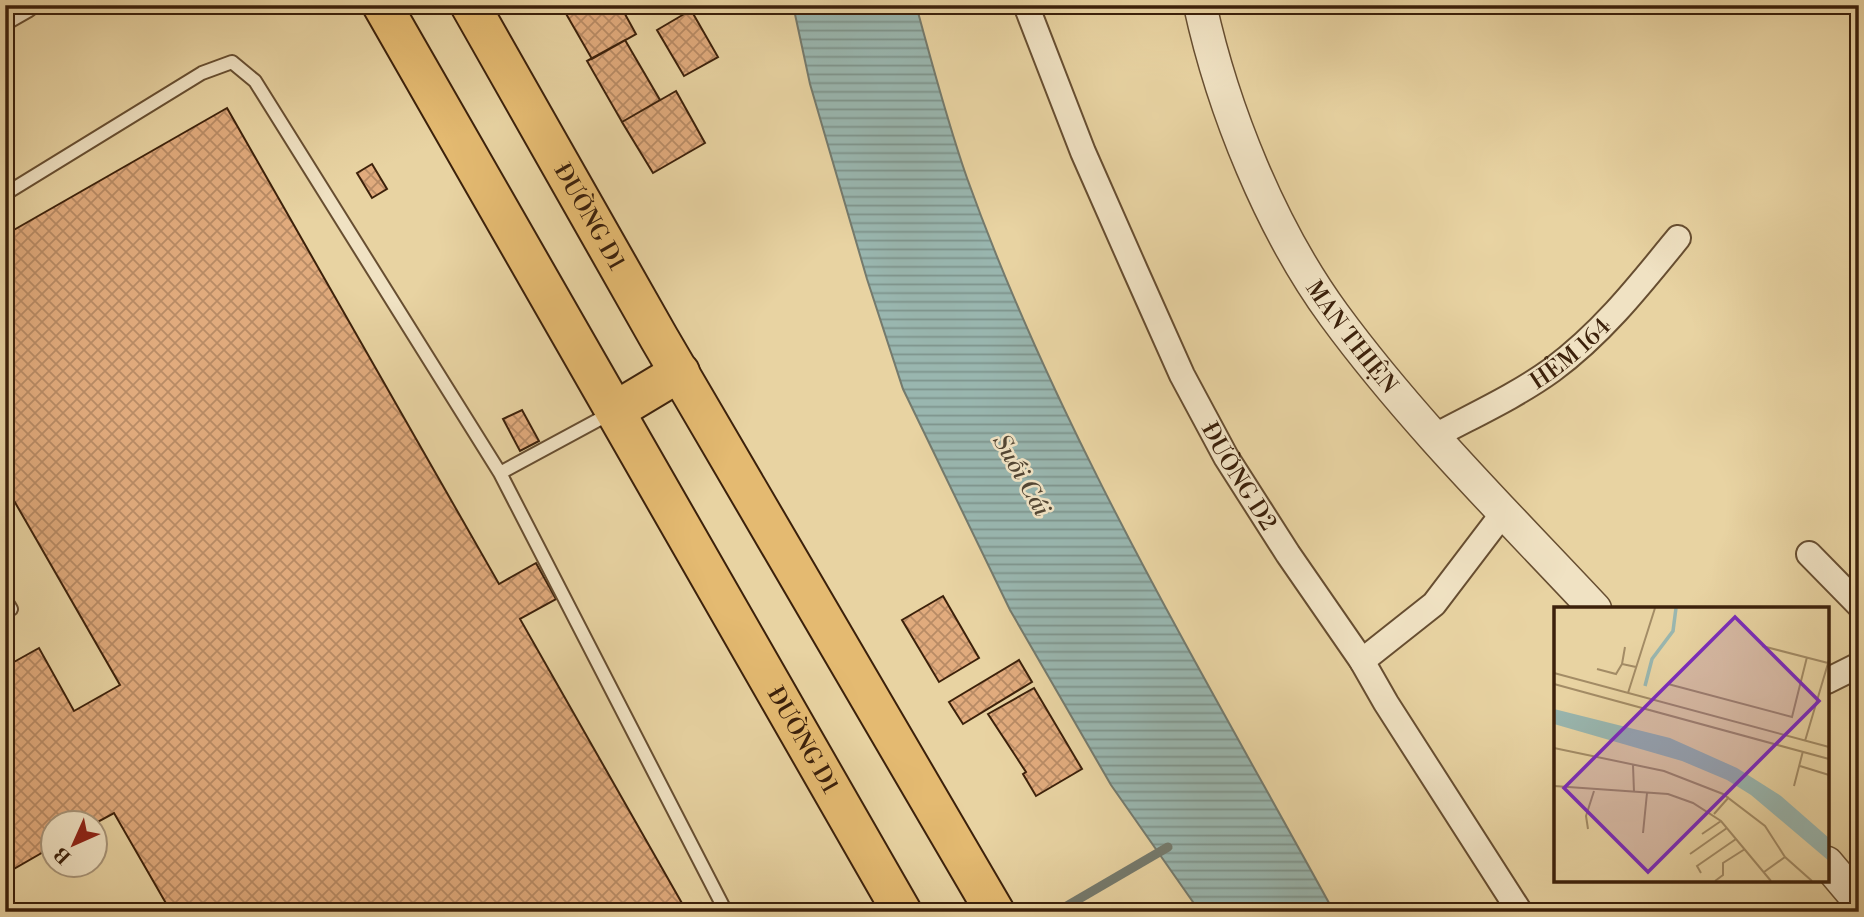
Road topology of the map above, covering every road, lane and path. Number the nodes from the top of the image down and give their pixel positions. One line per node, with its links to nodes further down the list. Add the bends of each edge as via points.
1 (26, 5): 7 (street)
2 (360, 5): 10 (main road, via 517,285)
3 (382, 5): 10 (main road, ĐƯỜNG D1)
4 (470, 5): 11 (main road, ĐƯỜNG D1)
5 (1026, 5): 20 (street, ĐƯỜNG D2, via 1083,152 1182,375 1233,468)
6 (1200, 5): 13 (street, MAN THIỆN, via 1234,118 1282,231 1334,315)
7 (5, 16)
8 (5, 194): 14 (lane, via 202,73 233,62 255,80)
9 (1678, 239): 13 (street, HẺM 164, via 1610,320 1578,350 1519,392)
10 (554, 305): 12 (main road, ĐƯỜNG D1)
11 (680, 372): 12 (main road); 28 (main road, ĐƯỜNG D1)
12 (615, 411): 14 (lane); 15 (main road, ĐƯỜNG D1)
13 (1435, 436): 16 (street, MAN THIỆN)
14 (500, 473): 25 (lane)
15 (663, 496): 26 (main road, ĐƯỜNG D1, via 665,543); 27 (main road, ĐƯỜNG D1)
16 (1504, 512): 19 (street, MAN THIỆN); 20 (street, via 1434,604)
17 (1809, 554): 18 (street)
18 (1859, 605)
19 (1593, 607)
20 (1362, 661): 29 (street, ĐƯỜNG D2)
21 (1859, 665): 22 (street)
22 (1829, 680)
23 (1829, 865): 24 (street)
24 (1859, 901)
25 (726, 912)
26 (881, 912)
27 (902, 912)
28 (995, 912)
29 (1520, 912)

